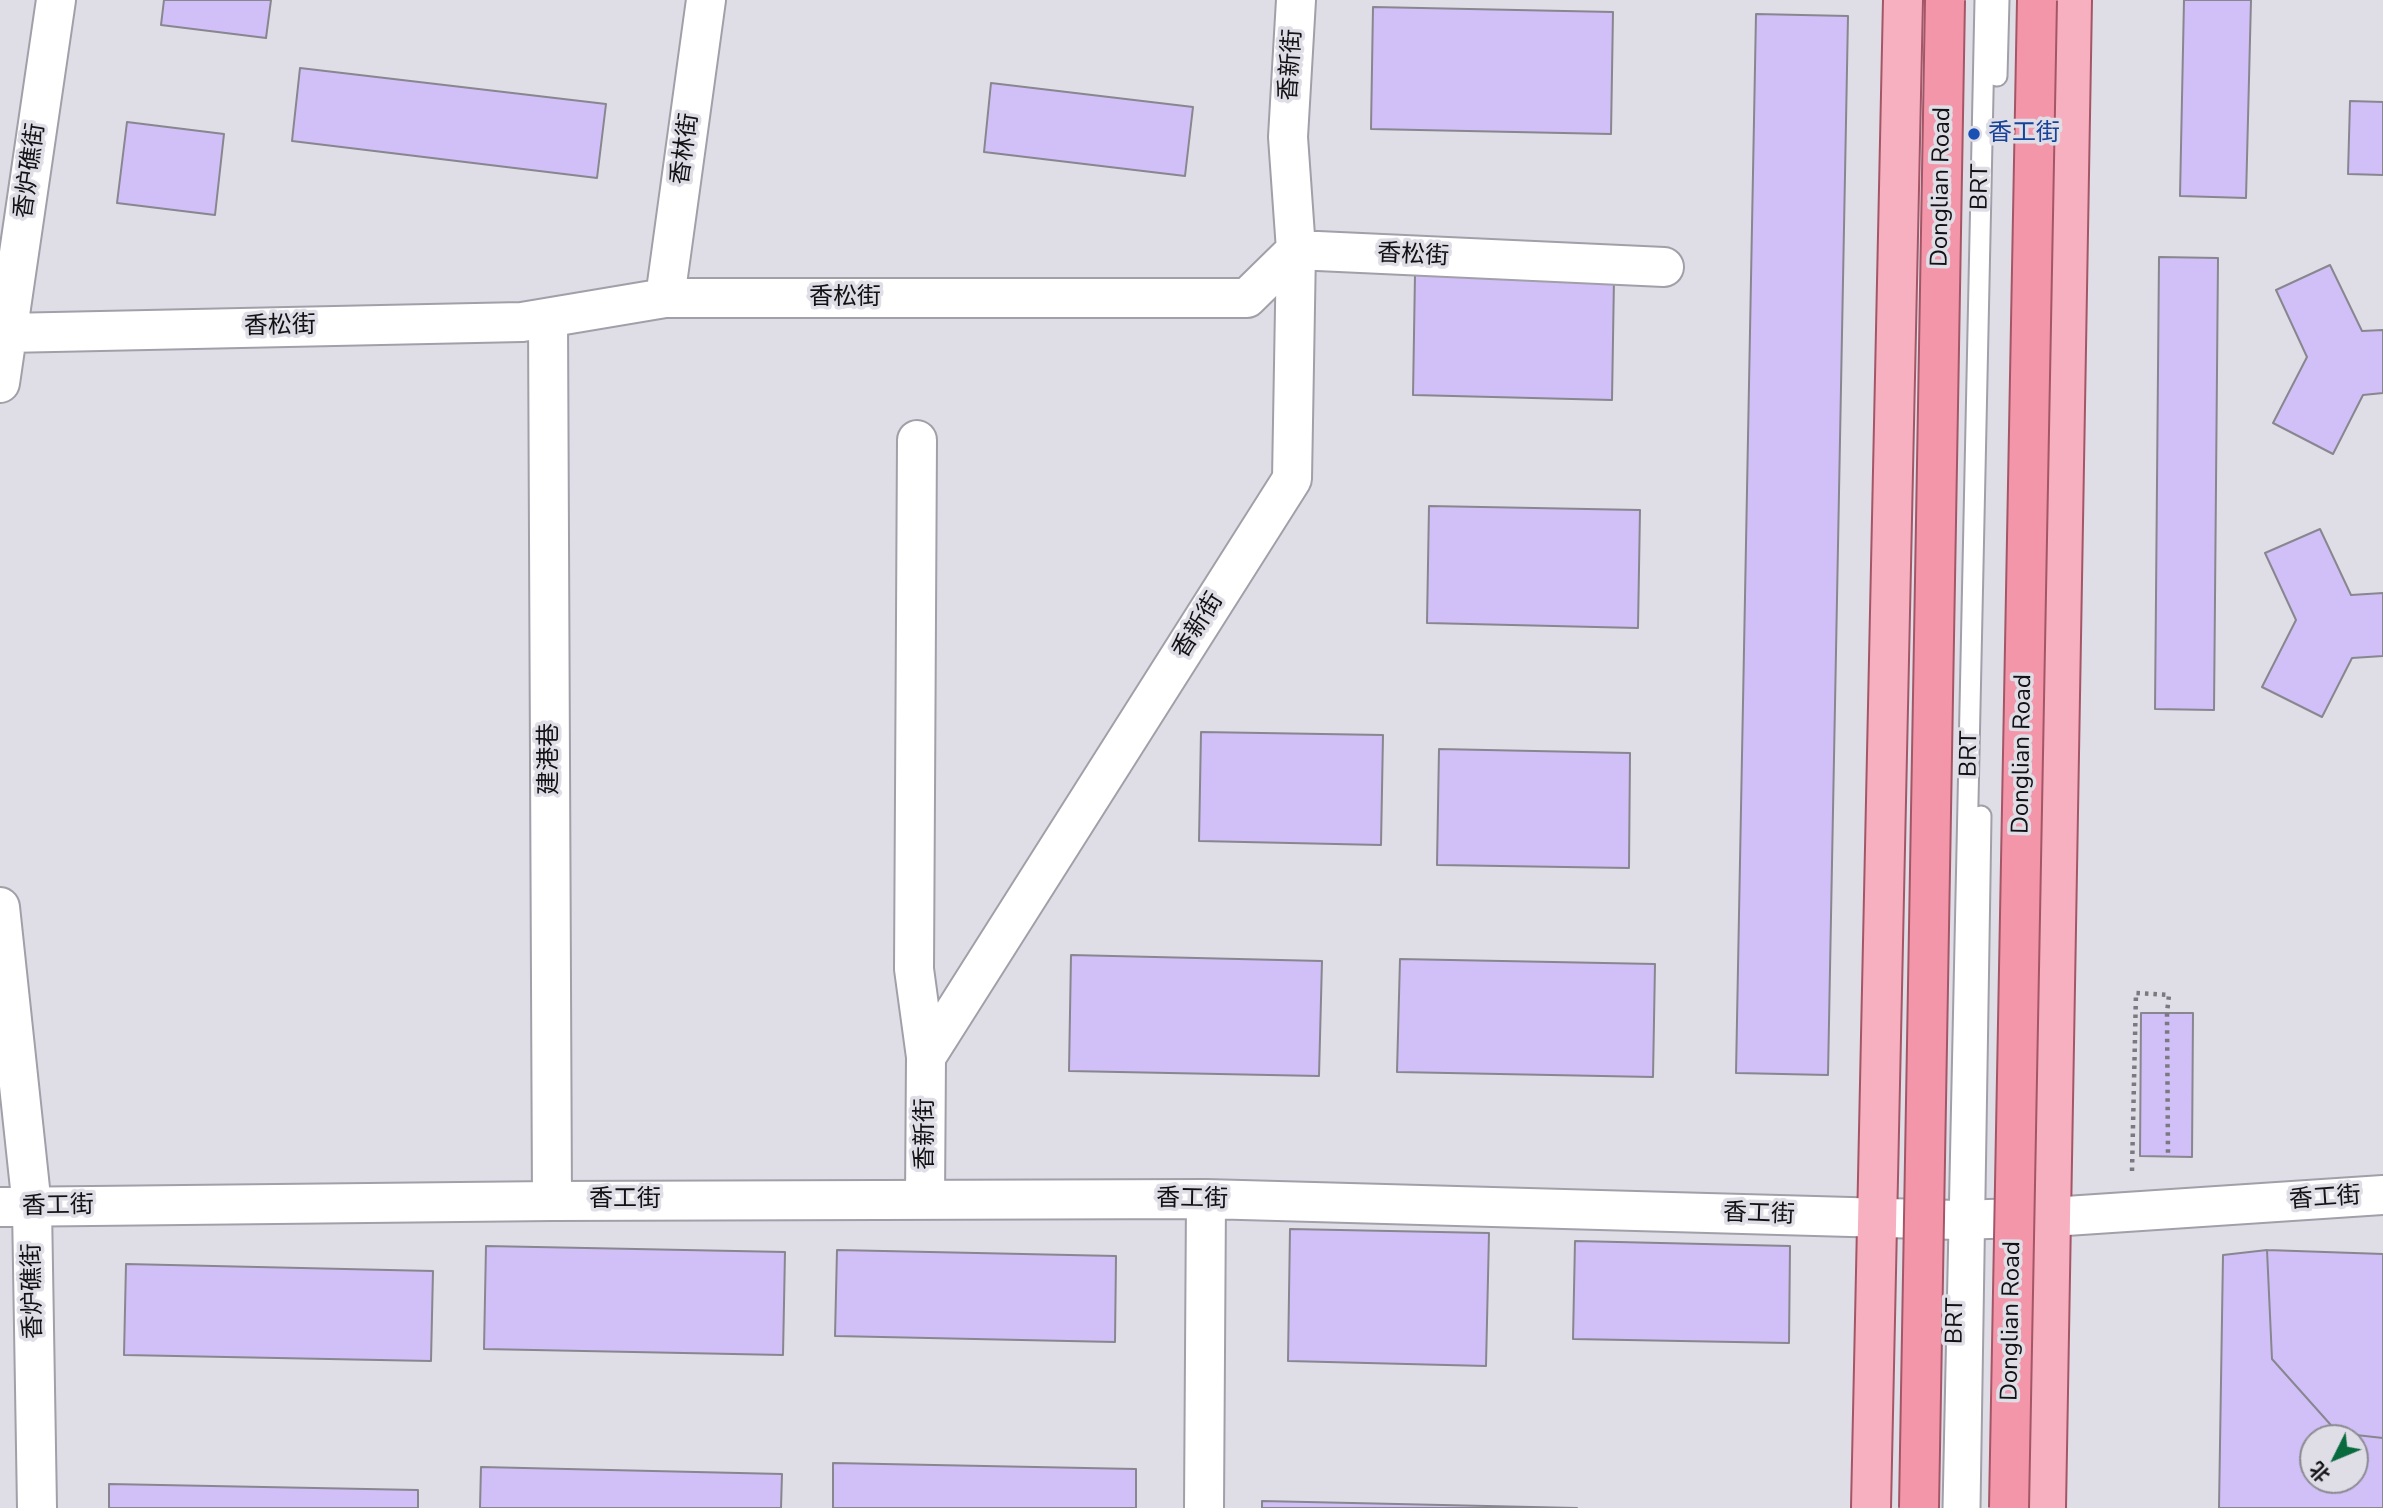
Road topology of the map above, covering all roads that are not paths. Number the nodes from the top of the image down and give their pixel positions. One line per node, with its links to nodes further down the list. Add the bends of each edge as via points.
1 (56, 0): 14 (street, 香炉礁街)
2 (706, 0): 12 (street, 香林街)
3 (1296, 0): 10 (street, 香新街, via 1288,137)
4 (1903, 0): 25 (main road)
5 (1945, 0): 30 (highway, Donglian Road, bridge)
6 (1985, 0): 26 (lane, BRT)
7 (1998, 0): 26 (lane, BRT)
8 (2037, 0): 33 (highway, Donglian Road, bridge)
9 (2072, 0): 24 (main road)
10 (1296, 250): 11 (street, 香松街); 12 (street, 香松街, via 1247,298); 18 (street, 香新街, via 1292,479)
11 (1664, 267)
12 (665, 298): 13 (street, 香松街)
13 (548, 318): 14 (street, 香松街); 22 (street, 建港巷)
14 (8, 332): 15 (street, 香炉礁街)
15 (0, 383)
16 (917, 440): 18 (street, via 915,969)
17 (0, 907): 23 (street, 香炉礁街)
18 (926, 1057): 21 (street, 香新街)
19 (2383, 1195): 24 (street, 香工街)
20 (1206, 1199): 21 (street, 香工街); 25 (street, 香工街); 28 (street)
21 (925, 1200): 22 (street, 香工街)
22 (552, 1201): 23 (street, 香工街)
23 (16, 1207): 27 (street, 香炉礁街)
24 (2051, 1217): 26 (street, 香工街); 34 (main road)
25 (1877, 1218): 26 (street, 香工街); 29 (main road)
26 (1967, 1220): 31 (lane, BRT); 32 (lane, BRT)
27 (37, 1508)
28 (1204, 1508)
29 (1871, 1508)
30 (1919, 1508)
31 (1953, 1508)
32 (1970, 1508)
33 (2009, 1508)
34 (2046, 1508)

